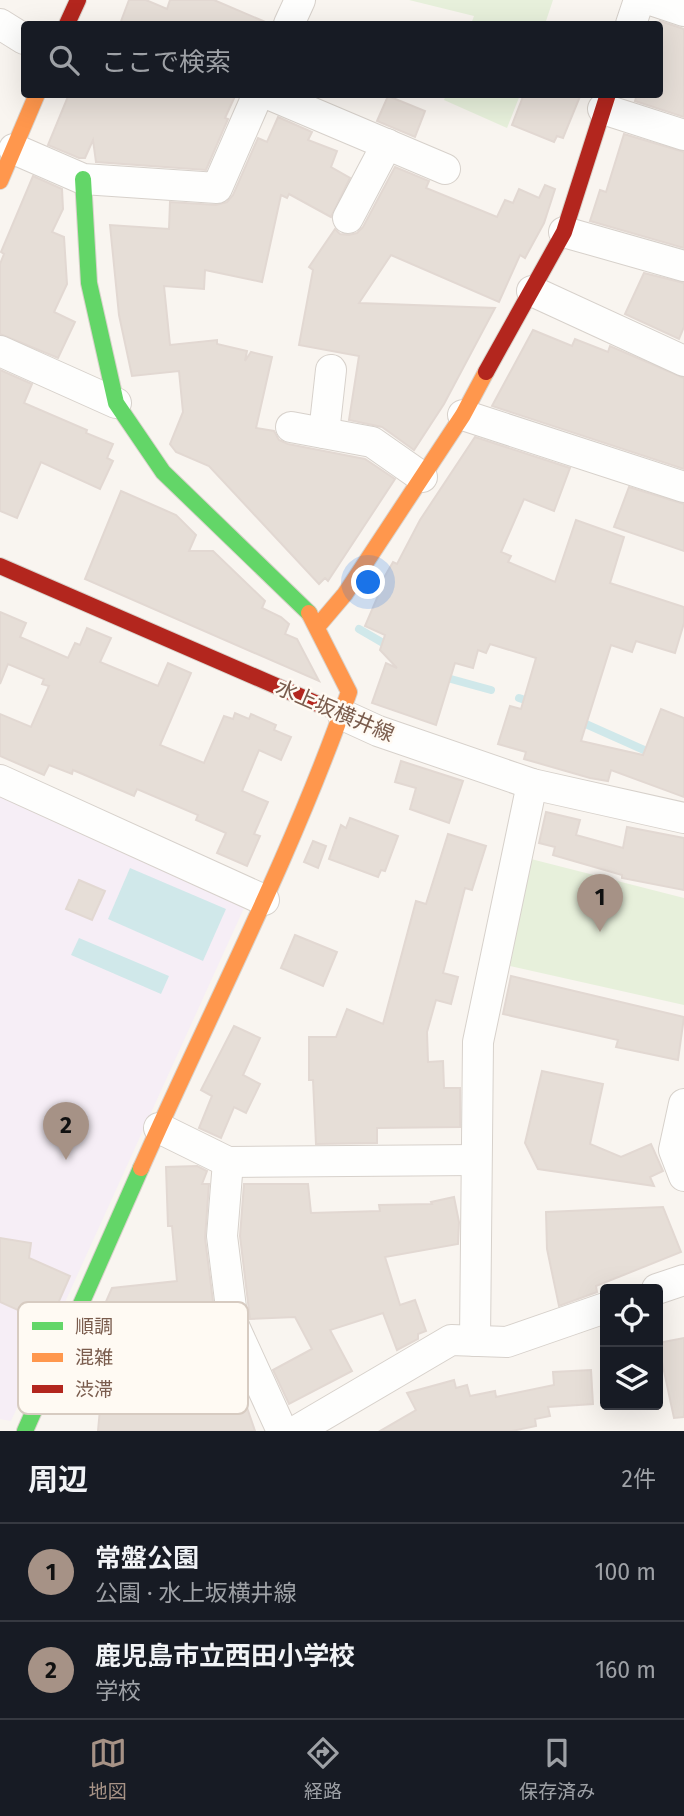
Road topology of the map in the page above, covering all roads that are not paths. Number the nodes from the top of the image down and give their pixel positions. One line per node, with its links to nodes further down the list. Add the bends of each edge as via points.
1 (78, 0): 6 (street)
2 (300, 0): 7 (street)
3 (639, 0): 8 (street)
4 (651, 0): 5 (street)
5 (684, 11)
6 (68, 21)
7 (290, 21)
8 (632, 21)
9 (0, 24): 10 (street)
10 (21, 37)
11 (35, 98): 17 (street)
12 (256, 98): 19 (street, via 217,188)
13 (278, 98): 16 (street)
14 (606, 102): 15 (street); 22 (street)
15 (684, 135)
16 (387, 144): 18 (street); 21 (street)
17 (15, 149): 19 (street); 20 (street)
18 (445, 169)
19 (83, 179): 28 (street, via 89,282)
20 (0, 181)
21 (348, 218)
22 (564, 232): 23 (street); 24 (street)
23 (684, 266)
24 (532, 290): 26 (street); 29 (street)
25 (0, 351): 28 (street)
26 (684, 361)
27 (331, 370): 31 (street)
28 (116, 403): 35 (street, via 163,472 309,613)
29 (463, 415): 32 (street); 33 (street)
30 (291, 427): 31 (street)
31 (324, 433): 32 (street, via 372,443)
32 (422, 477): 35 (street, via 345,594)
33 (684, 487)
34 (0, 566): 36 (street, 水上坂横井線)
35 (317, 627): 36 (street, via 349,692)
36 (343, 715): 38 (street, 水上坂横井線); 40 (street)
37 (0, 780): 40 (street)
38 (532, 784): 39 (street, 水上坂横井線); 43 (street, via 478,1042)
39 (684, 818)
40 (264, 900): 42 (street)
41 (684, 1104): 45 (street, via 674,1150)
42 (159, 1128): 44 (street); 48 (street)
43 (476, 1160): 44 (street); 51 (street)
44 (228, 1162): 49 (street, via 222,1236)
45 (684, 1176)
46 (684, 1280): 47 (street)
47 (663, 1287)
48 (82, 1302)
49 (230, 1302)
50 (600, 1310): 51 (street, via 507,1342)
51 (475, 1341): 56 (street, via 450,1340)
52 (248, 1357): 55 (street)
53 (33, 1414): 54 (street)
54 (25, 1431)
55 (282, 1431)
56 (296, 1431)

